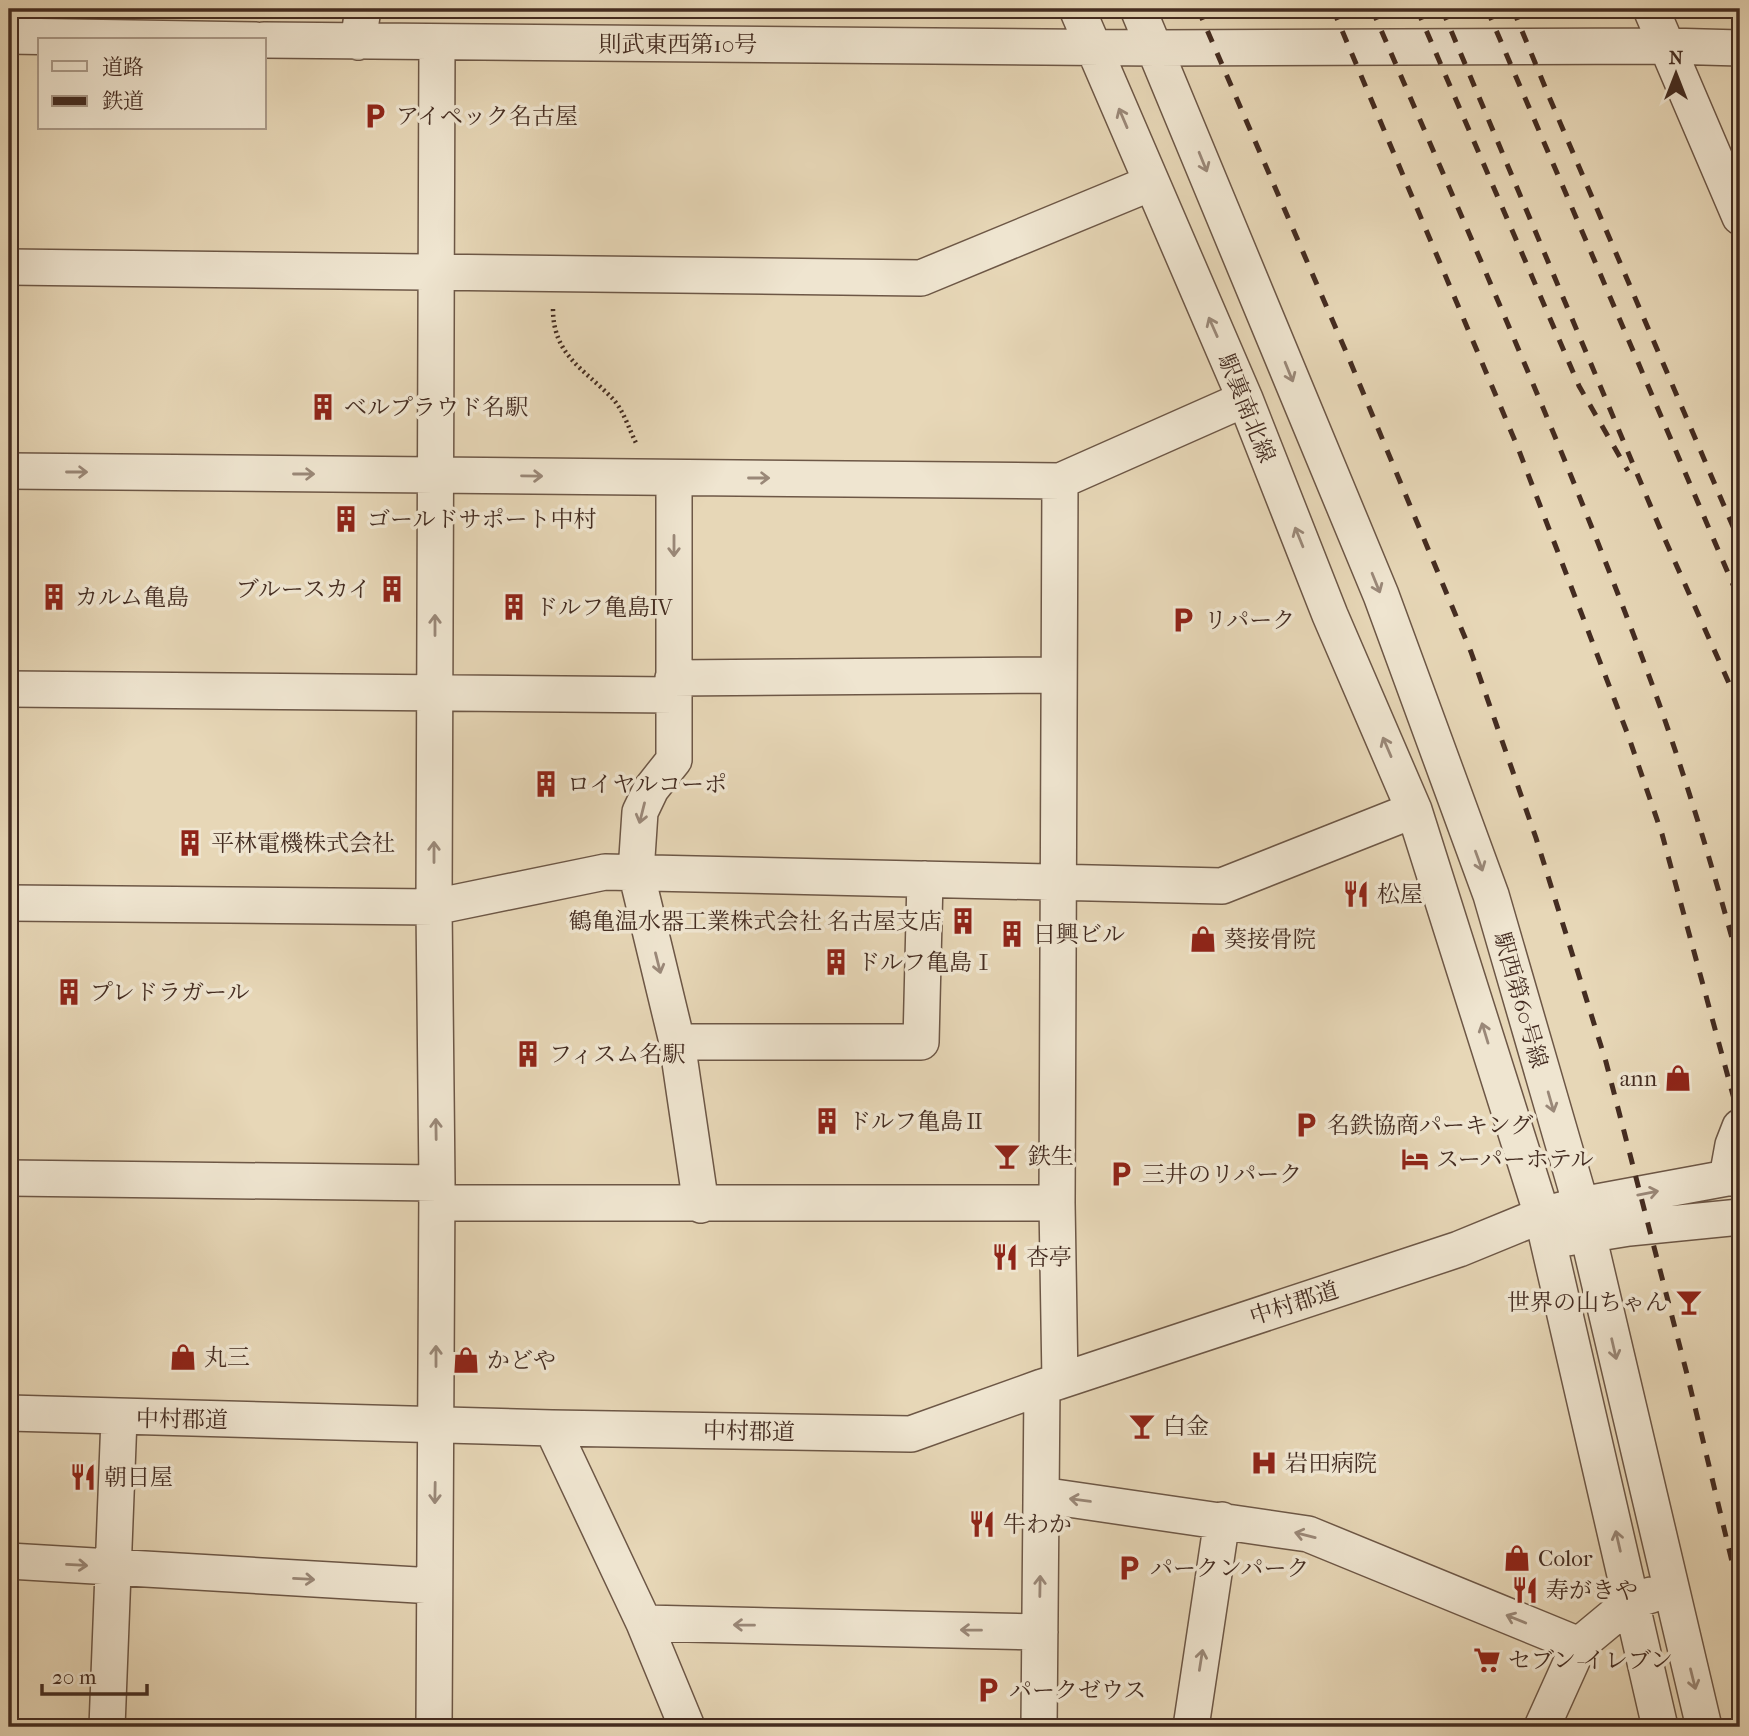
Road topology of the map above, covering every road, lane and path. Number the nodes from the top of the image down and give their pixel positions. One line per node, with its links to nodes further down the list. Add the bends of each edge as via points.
1 (1077, 9): 10 (street, 駅裏南北線)
2 (1139, 9): 12 (street)
3 (1651, 9): 11 (street)
4 (128, 24): 6 (street); 7 (street)
5 (361, 25): 8 (street, 則武東西第10号); 9 (street, 則武東西第10号)
6 (9, 36)
7 (240, 38)
8 (266, 40)
9 (437, 42): 10 (street, 則武東西第10号); 17 (street)
10 (1093, 46): 12 (street, 則武東西第10号); 14 (street, 駅裏南北線, one-way to 10)
11 (1667, 46): 12 (street, 則武東西第10号); 13 (street, 則武東西第10号); 15 (street)
12 (1156, 48): 42 (street, 駅西第60号線, one-way to 42, via 1381,595 1491,895)
13 (1740, 48)
14 (1151, 183): 18 (street, via 921,278); 19 (street, 駅裏南北線, one-way to 14)
15 (1740, 217)
16 (9, 267): 17 (street)
17 (436, 271): 18 (street); 21 (street)
18 (553, 273): 22 (path, via 553,329 575,365 615,400)
19 (1245, 399): 23 (street); 28 (street, 駅裏南北線, one-way to 19, via 1330,615)
20 (9, 471): 21 (street, one-way to 21)
21 (436, 475): 22 (street, one-way to 22); 27 (street, one-way to 21)
22 (664, 478): 23 (street, one-way to 23); 25 (street, one-way to 25)
23 (1060, 481): 24 (street)
24 (1059, 675): 25 (street); 31 (street)
25 (673, 687): 27 (street); 29 (street, one-way to 29, via 674,760 640,812)
26 (9, 689): 27 (street)
27 (435, 693): 33 (street, one-way to 27)
28 (1414, 810): 31 (street, via 1222,886); 43 (street, 駅西第60号線, one-way to 28)
29 (636, 873): 30 (street); 33 (street, via 605,872); 34 (street, one-way to 34)
30 (925, 879): 31 (street); 34 (street, via 921,1042)
31 (1058, 882): 39 (street)
32 (9, 903): 33 (street)
33 (434, 907): 38 (street, one-way to 33)
34 (677, 1042): 40 (street)
35 (1740, 1127): 37 (street, via 1733,1145)
36 (9, 1178): 38 (street)
37 (1734, 1178): 42 (street, one-way to 37)
38 (437, 1193): 40 (street); 47 (street, one-way to 38)
39 (1057, 1203): 40 (street); 44 (street)
40 (701, 1205)
41 (1740, 1217): 42 (street, via 1629,1228)
42 (1584, 1220): 43 (street, 中村郡道); 54 (street, 駅西第60号線, one-way to 54)
43 (1545, 1228): 44 (street, 中村郡道, via 1459,1249); 55 (street, 駅西第60号線, one-way to 43)
44 (1051, 1384): 48 (street, 中村郡道, via 911,1434); 49 (street)
45 (9, 1413): 46 (street, 中村郡道)
46 (119, 1418): 47 (street, 中村郡道); 52 (street)
47 (436, 1424): 48 (street, 中村郡道); 53 (street, one-way to 53)
48 (552, 1428): 56 (street)
49 (1041, 1495): 50 (street, one-way to 49); 57 (street, one-way to 49)
50 (1222, 1520): 58 (street, one-way to 50, via 1308,1534); 63 (street, one-way to 50)
51 (9, 1561): 52 (street, one-way to 52)
52 (113, 1567): 53 (street, one-way to 53); 59 (street)
53 (434, 1586): 60 (street)
54 (1671, 1589): 55 (street); 66 (street, 駅西第60号線, one-way to 66)
55 (1632, 1601): 58 (street); 65 (street, 駅西第60号線)
56 (644, 1623): 57 (street, one-way to 56); 61 (street)
57 (1040, 1632): 62 (street)
58 (1579, 1645): 64 (street)
59 (107, 1727)
60 (434, 1727)
61 (687, 1727)
62 (1038, 1727)
63 (1191, 1727)
64 (1542, 1727)
65 (1660, 1727)
66 (1704, 1727)

